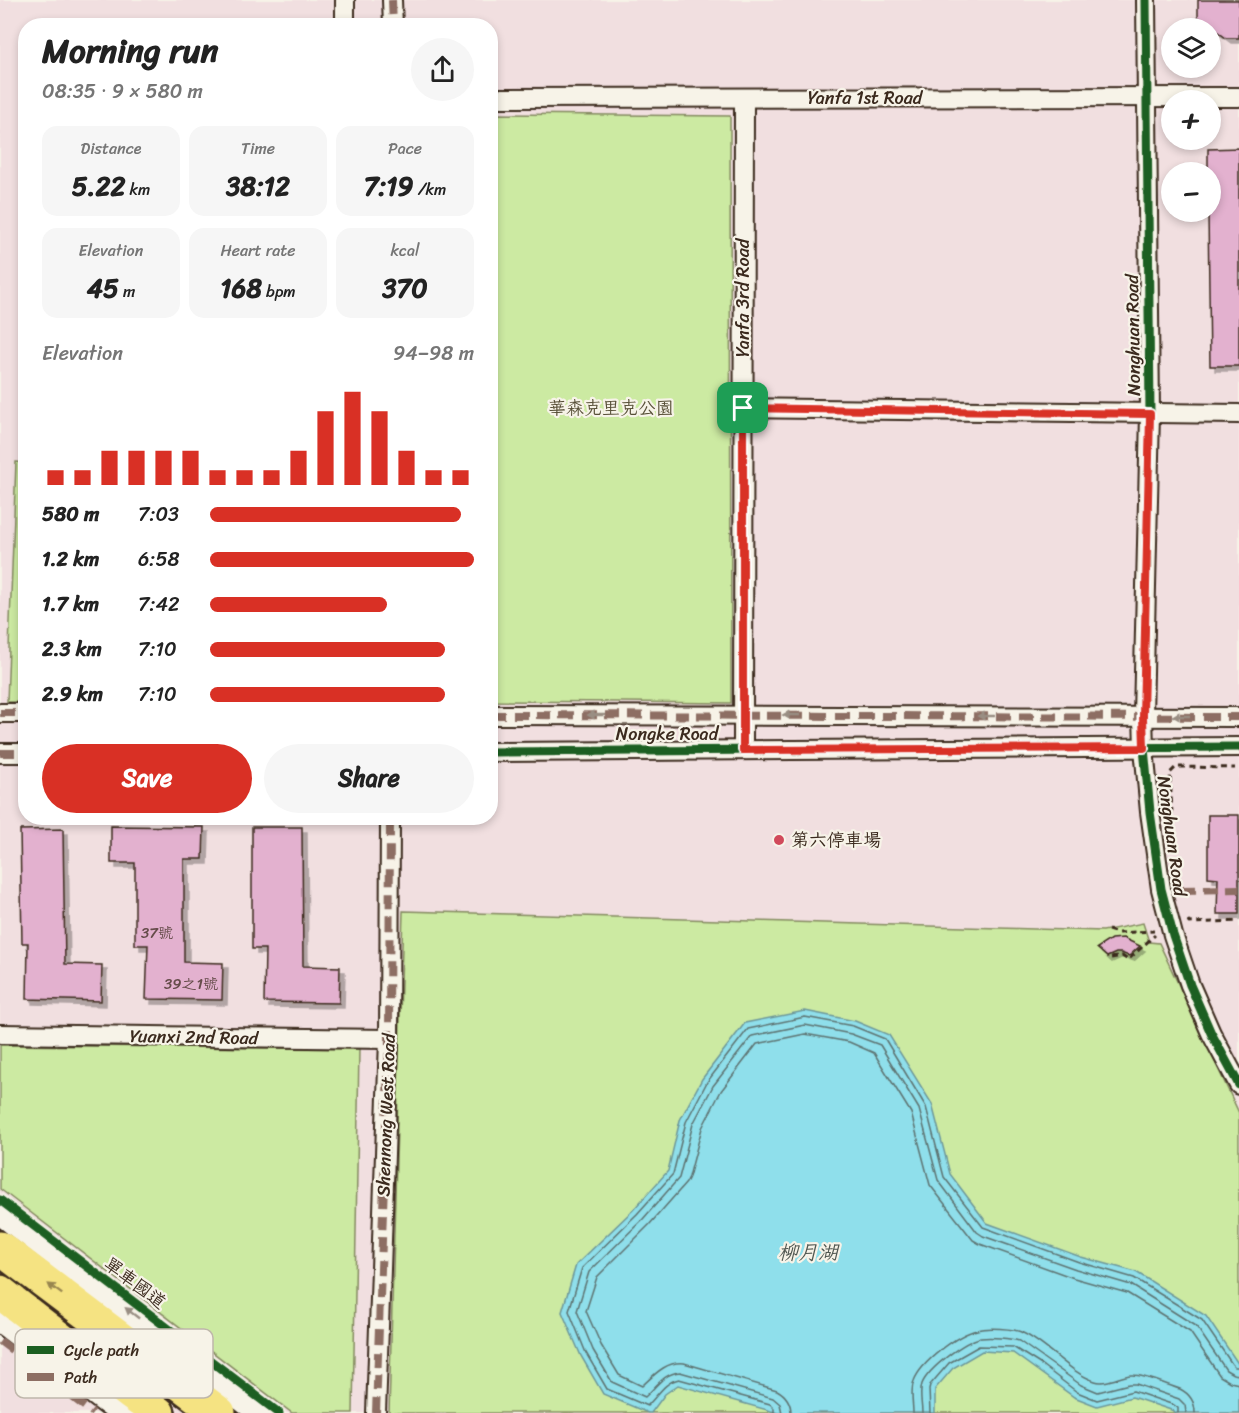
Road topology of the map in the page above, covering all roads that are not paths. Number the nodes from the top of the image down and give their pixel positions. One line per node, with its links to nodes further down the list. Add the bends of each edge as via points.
1 (345, 0): 4 (street)
2 (392, 0): 5 (street)
3 (1146, 0): 6 (street, Nonghuan Road)
4 (345, 18)
5 (393, 18)
6 (1147, 97): 7 (street, Yanfa 1st Road); 9 (street, Yanfa 1st Road); 11 (street, Nonghuan Road)
7 (1239, 97)
8 (498, 98): 9 (street, Yanfa 1st Road)
9 (744, 98): 10 (street, Yanfa 3rd Road)
10 (743, 408): 11 (street); 16 (street, Yanfa 3rd Road)
11 (1150, 414): 12 (street); 17 (street, Nonghuan Road)
12 (1239, 414)
13 (0, 713): 14 (street)
14 (18, 713)
15 (498, 715): 16 (street, Nongke Road, one-way to 15)
16 (743, 715): 17 (street, Nongke Road, one-way to 16); 21 (street, Yanfa 3rd Road)
17 (1143, 716): 18 (street, Nongke Road, one-way to 17); 20 (street, Nonghuan Road)
18 (1239, 717)
19 (1239, 747): 20 (street, Nongke Road)
20 (1144, 748): 21 (street, Nongke Road); 28 (street, Nonghuan Road, via 1154,844 1173,935 1211,1033)
21 (743, 750): 22 (street, Nongke Road)
22 (498, 752)
23 (0, 753): 24 (street)
24 (18, 753)
25 (390, 825): 27 (street, Shennong West Road)
26 (0, 1034): 27 (street, Yuanxi 2nd Road)
27 (389, 1039): 45 (street, Shennong West Road)
28 (1239, 1085)
29 (0, 1211): 35 (main road, one-way to 29)
30 (0, 1248): 34 (highway, one-way to 30)
31 (0, 1292): 33 (highway)
32 (0, 1319): 36 (main road)
33 (48, 1329)
34 (108, 1329)
35 (153, 1329)
36 (15, 1330)
37 (213, 1375): 44 (main road, one-way to 37)
38 (103, 1398): 41 (main road)
39 (137, 1398): 42 (highway)
40 (199, 1398): 43 (highway, one-way to 40)
41 (123, 1413)
42 (158, 1413)
43 (219, 1413)
44 (262, 1413)
45 (376, 1413)

